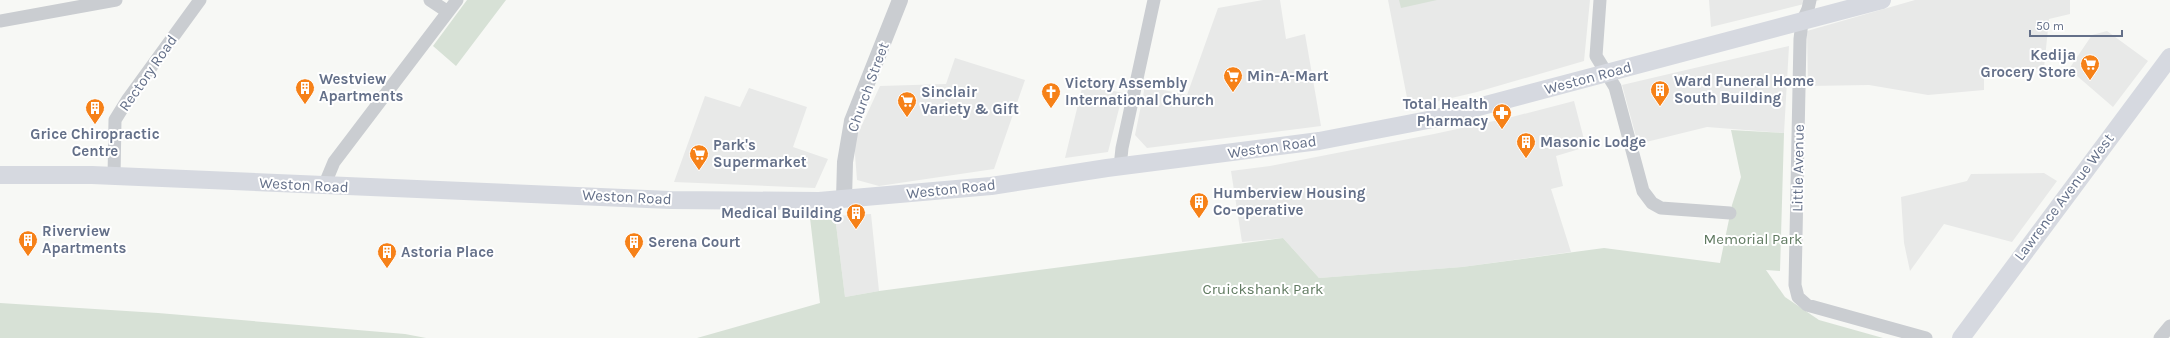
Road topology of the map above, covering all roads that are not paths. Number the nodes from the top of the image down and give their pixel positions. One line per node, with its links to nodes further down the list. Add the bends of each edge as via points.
1 (116, 0): 11 (street)
2 (200, 0): 17 (street, Rectory Road, via 115,120)
3 (430, 0): 10 (street)
4 (457, 0): 10 (street)
5 (900, 0): 19 (street, Church Street, via 852,121 845,162)
6 (1154, 0): 15 (street)
7 (1600, 0): 14 (street, via 1596,56)
8 (1810, 0): 12 (street, Little Avenue)
9 (1882, 0): 12 (main road, Weston Road)
10 (448, 12): 18 (street, via 334,162)
11 (0, 21)
12 (1802, 22): 14 (main road, Weston Road); 22 (street, Little Avenue, via 1795,285 1798,297 1807,305)
13 (2170, 57): 23 (main road, Lawrence Avenue West)
14 (1606, 73): 15 (main road, Weston Road, via 1379,131); 20 (street, via 1614,87 1643,191 1652,203 1661,208)
15 (1120, 167): 19 (main road, Weston Road, via 991,186)
16 (0, 175): 17 (main road, Weston Road, via 62,174)
17 (114, 177): 18 (main road, Weston Road)
18 (324, 186): 19 (main road, Weston Road, via 670,200)
19 (844, 200)
20 (1730, 214)
21 (2170, 326): 24 (street)
22 (1926, 338)
23 (1960, 338)
24 (2160, 338)

